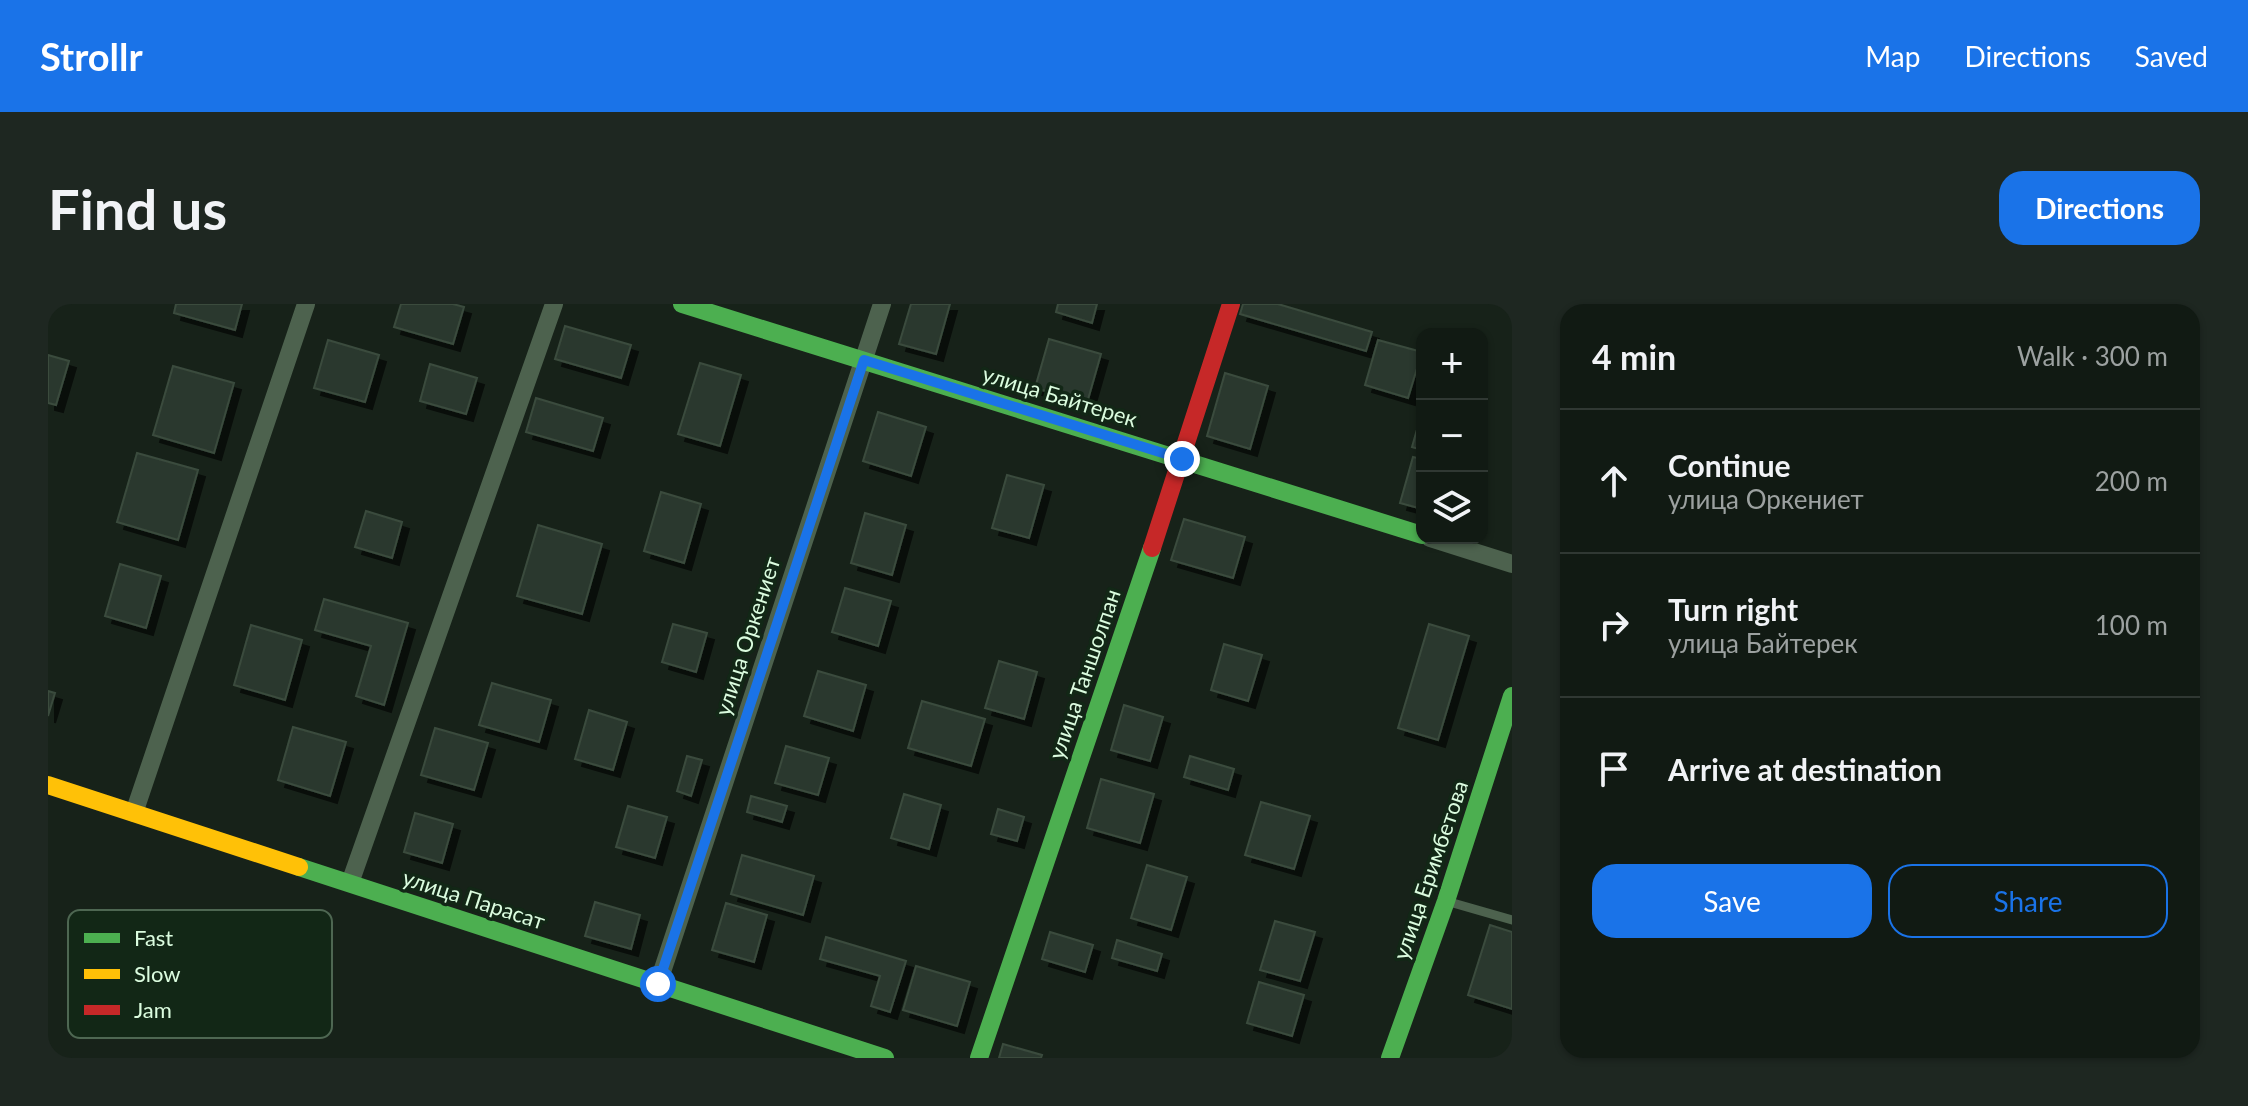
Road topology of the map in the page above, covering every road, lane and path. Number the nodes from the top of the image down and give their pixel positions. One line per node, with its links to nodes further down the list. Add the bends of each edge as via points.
1 (306, 304): 13 (street)
2 (554, 304): 14 (street)
3 (682, 304): 6 (street, улица Байтерек)
4 (882, 304): 6 (street, улица Оркениет)
5 (1231, 304): 7 (street, улица Таншолпан)
6 (864, 360): 7 (street, улица Байтерек); 17 (street, улица Оркениет)
7 (1182, 459): 8 (street, улица Байтерек); 19 (street, улица Таншолпан)
8 (1416, 533)
9 (1449, 544): 10 (street)
10 (1512, 564)
11 (1512, 696): 15 (street, улица Еримбетова)
12 (48, 785): 13 (street, улица Парасат)
13 (134, 813): 14 (street, улица Парасат)
14 (350, 883): 17 (street, улица Парасат)
15 (1446, 901): 16 (lane); 20 (street, улица Еримбетова)
16 (1512, 920)
17 (658, 984): 18 (street, улица Парасат)
18 (885, 1058)
19 (979, 1058)
20 (1390, 1058)

